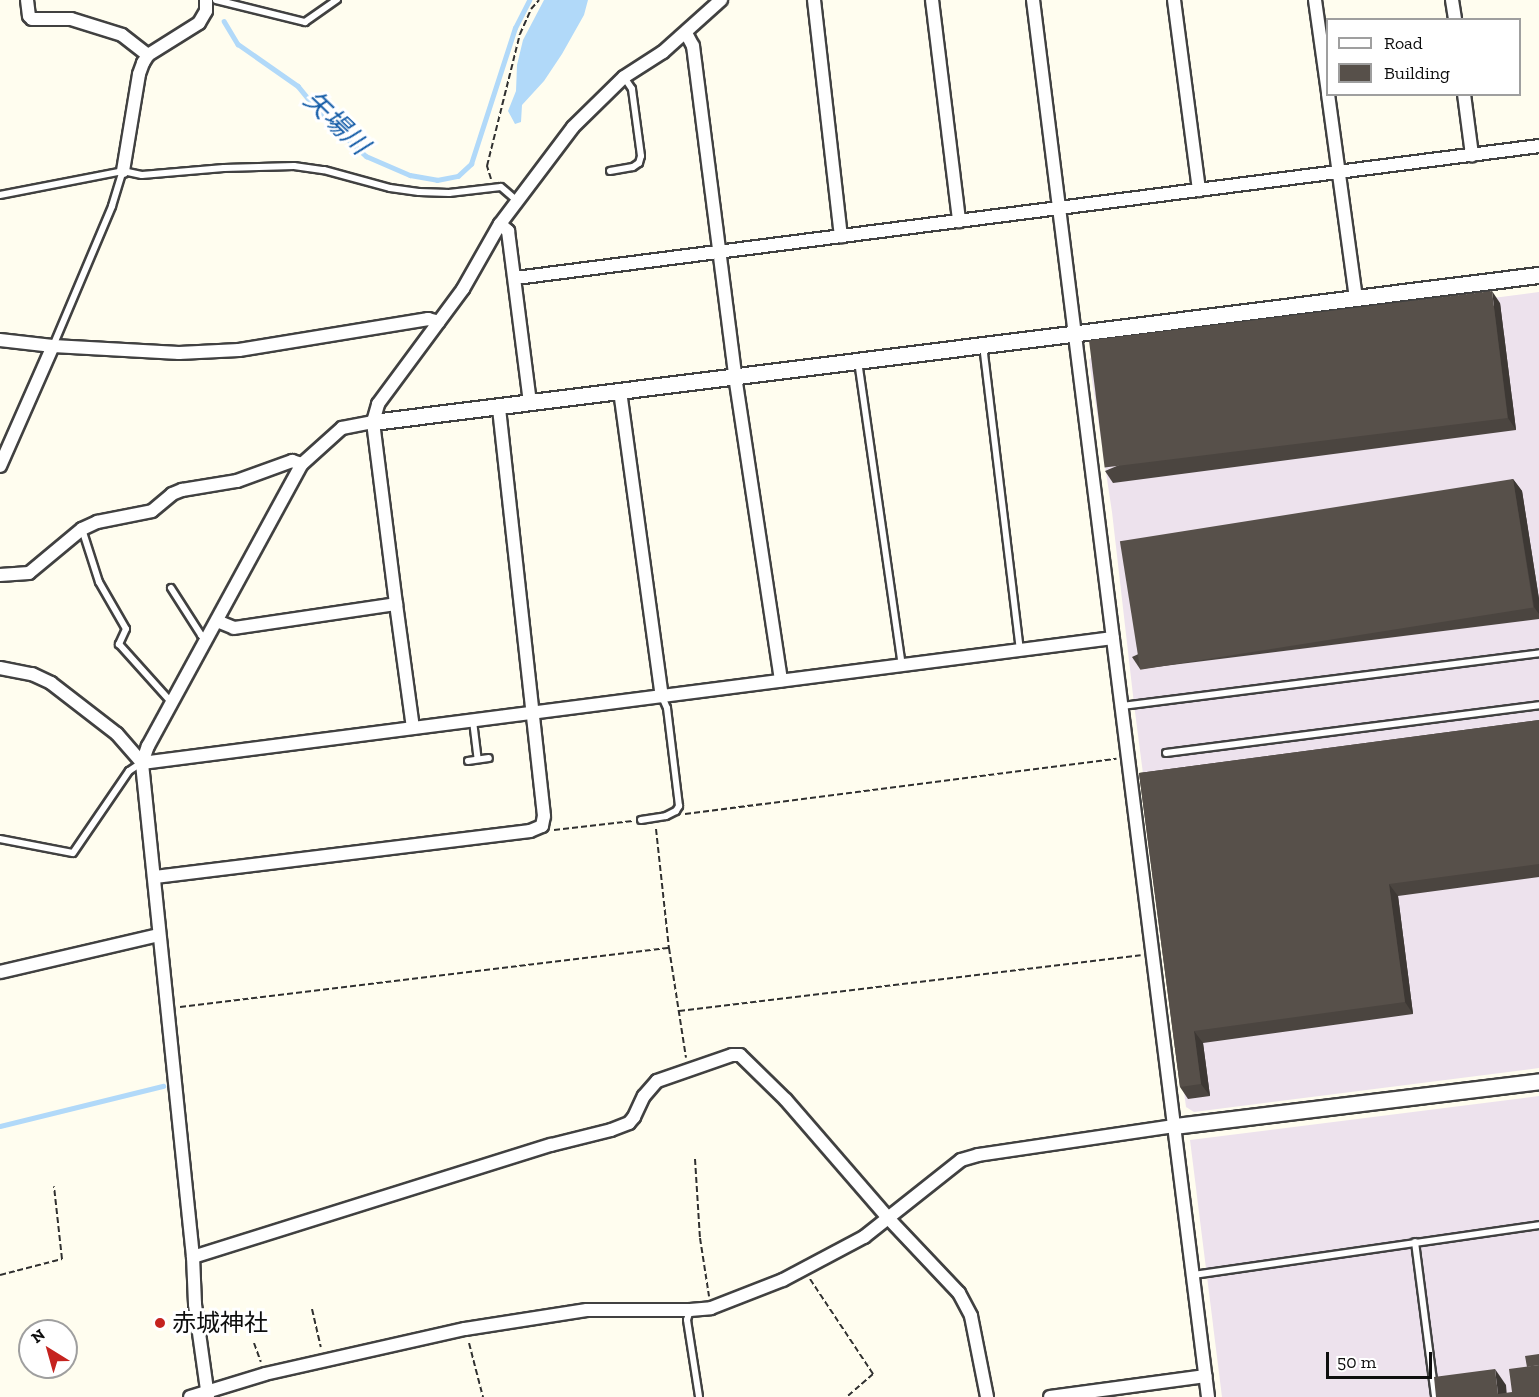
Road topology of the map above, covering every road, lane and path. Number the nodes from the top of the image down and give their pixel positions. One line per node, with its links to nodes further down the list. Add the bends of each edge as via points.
1 (27, 0): 14 (street, via 32,19 71,20 122,35)
2 (211, 0): 3 (lane, via 305,22); 14 (street, via 199,23)
3 (337, 0)
4 (539, 0): 24 (path, via 520,34 487,166)
5 (721, 0): 13 (street)
6 (814, 0): 31 (street)
7 (932, 0): 29 (street)
8 (1033, 0): 28 (street)
9 (1174, 0): 25 (street)
10 (1314, 0): 16 (street)
11 (1452, 0): 12 (street)
12 (1455, 18)
13 (686, 33): 15 (street); 32 (street, via 693,46)
14 (148, 55): 21 (street, via 139,74)
15 (624, 77): 22 (lane, via 632,88 641,156 633,168); 27 (street, via 573,126)
16 (1326, 81)
17 (1328, 96): 23 (street)
18 (1464, 96): 20 (street)
19 (1539, 146): 20 (street)
20 (1472, 155): 23 (street)
21 (123, 171): 24 (lane, via 142,175 294,166 420,192); 26 (lane); 40 (lane)
22 (610, 171)
23 (1339, 172): 25 (street); 35 (street)
24 (493, 187): 27 (lane, via 501,187)
25 (1199, 190): 28 (street)
26 (0, 195)
27 (517, 201): 30 (street)
28 (1059, 208): 29 (street); 37 (street)
29 (959, 221): 31 (street)
30 (500, 225): 34 (street, via 508,231); 36 (street)
31 (841, 236): 32 (street)
32 (720, 252): 34 (street); 42 (street)
33 (1539, 275): 35 (street)
34 (516, 278): 44 (street)
35 (1356, 298): 37 (street)
36 (439, 322): 40 (street, via 428,319 239,350 179,353); 46 (street, via 378,404)
37 (1075, 333): 39 (street); 54 (street)
38 (0, 340): 40 (street)
39 (983, 345): 41 (street); 56 (lane)
40 (53, 346): 48 (street)
41 (858, 361): 42 (street); 58 (lane)
42 (735, 376): 43 (street); 60 (street)
43 (620, 391): 44 (street); 61 (street)
44 (530, 402): 45 (street)
45 (499, 406): 46 (street); 65 (street)
46 (373, 422): 47 (street, via 342,428); 52 (street)
47 (302, 464): 49 (street, via 292,461 237,481 182,490 152,511 97,522); 53 (street)
48 (0, 466)
49 (82, 529): 50 (street, via 29,573); 62 (lane, via 99,582 126,628 119,644)
50 (0, 574)
51 (171, 588): 55 (lane)
52 (396, 604): 53 (street, via 234,628); 67 (street)
53 (217, 621): 55 (street)
54 (1113, 638): 56 (street); 64 (street)
55 (207, 639): 62 (street)
56 (1020, 651): 58 (street)
57 (1539, 653): 64 (lane)
58 (902, 666): 60 (street)
59 (0, 668): 73 (street, via 32,674 51,683 117,734)
60 (781, 681): 61 (street)
61 (662, 696): 65 (street); 74 (lane, via 679,806)
62 (172, 703): 73 (street)
63 (1539, 705): 68 (lane)
64 (1122, 706): 69 (street)
65 (534, 712): 66 (street); 77 (street)
66 (473, 720): 67 (street); 71 (lane)
67 (413, 728): 73 (street)
68 (1166, 753)
69 (1128, 757): 74 (path, via 719,810 684,814); 82 (street)
70 (489, 758): 71 (lane)
71 (478, 759): 72 (lane)
72 (468, 761)
73 (142, 763): 78 (lane, via 129,771 73,853); 79 (street)
74 (676, 811): 75 (lane)
75 (654, 818): 76 (lane); 81 (path)
76 (641, 820): 77 (path, via 557,830)
77 (542, 826): 79 (street, via 530,831)
78 (0, 839)
79 (155, 877): 80 (street)
80 (159, 935): 83 (street); 84 (street)
81 (669, 948): 84 (path); 85 (path)
82 (1153, 953): 85 (path); 88 (street)
83 (0, 972)
84 (168, 1009): 94 (street)
85 (679, 1011): 86 (path)
86 (690, 1069): 91 (street, via 740,1055 786,1100); 94 (street, via 657,1081 634,1117 611,1130 551,1145)
87 (1539, 1081): 88 (street)
88 (1174, 1126): 91 (street, via 961,1160); 97 (street)
89 (694, 1159): 98 (path)
90 (54, 1186): 96 (path, via 62,1259)
91 (889, 1218): 95 (street, via 864,1237); 112 (street, via 967,1305)
92 (1539, 1225): 93 (lane)
93 (1415, 1242): 97 (lane); 115 (lane)
94 (194, 1257): 107 (street, via 195,1304)
95 (803, 1269): 98 (street); 111 (path, via 873,1374)
96 (0, 1275)
97 (1193, 1275): 105 (street)
98 (711, 1308): 100 (street)
99 (312, 1309): 103 (path)
100 (690, 1310): 101 (street, via 587,1310); 110 (lane, via 687,1320)
101 (465, 1329): 103 (street); 109 (path)
102 (254, 1343): 104 (path)
103 (324, 1361): 104 (street)
104 (265, 1374): 107 (street)
105 (1206, 1376): 106 (street); 114 (street)
106 (1112, 1393): 113 (street)
107 (207, 1394): 108 (street)
108 (190, 1397)
109 (483, 1397)
110 (699, 1397)
111 (847, 1397)
112 (987, 1397)
113 (1050, 1397)
114 (1208, 1397)
115 (1435, 1397)

